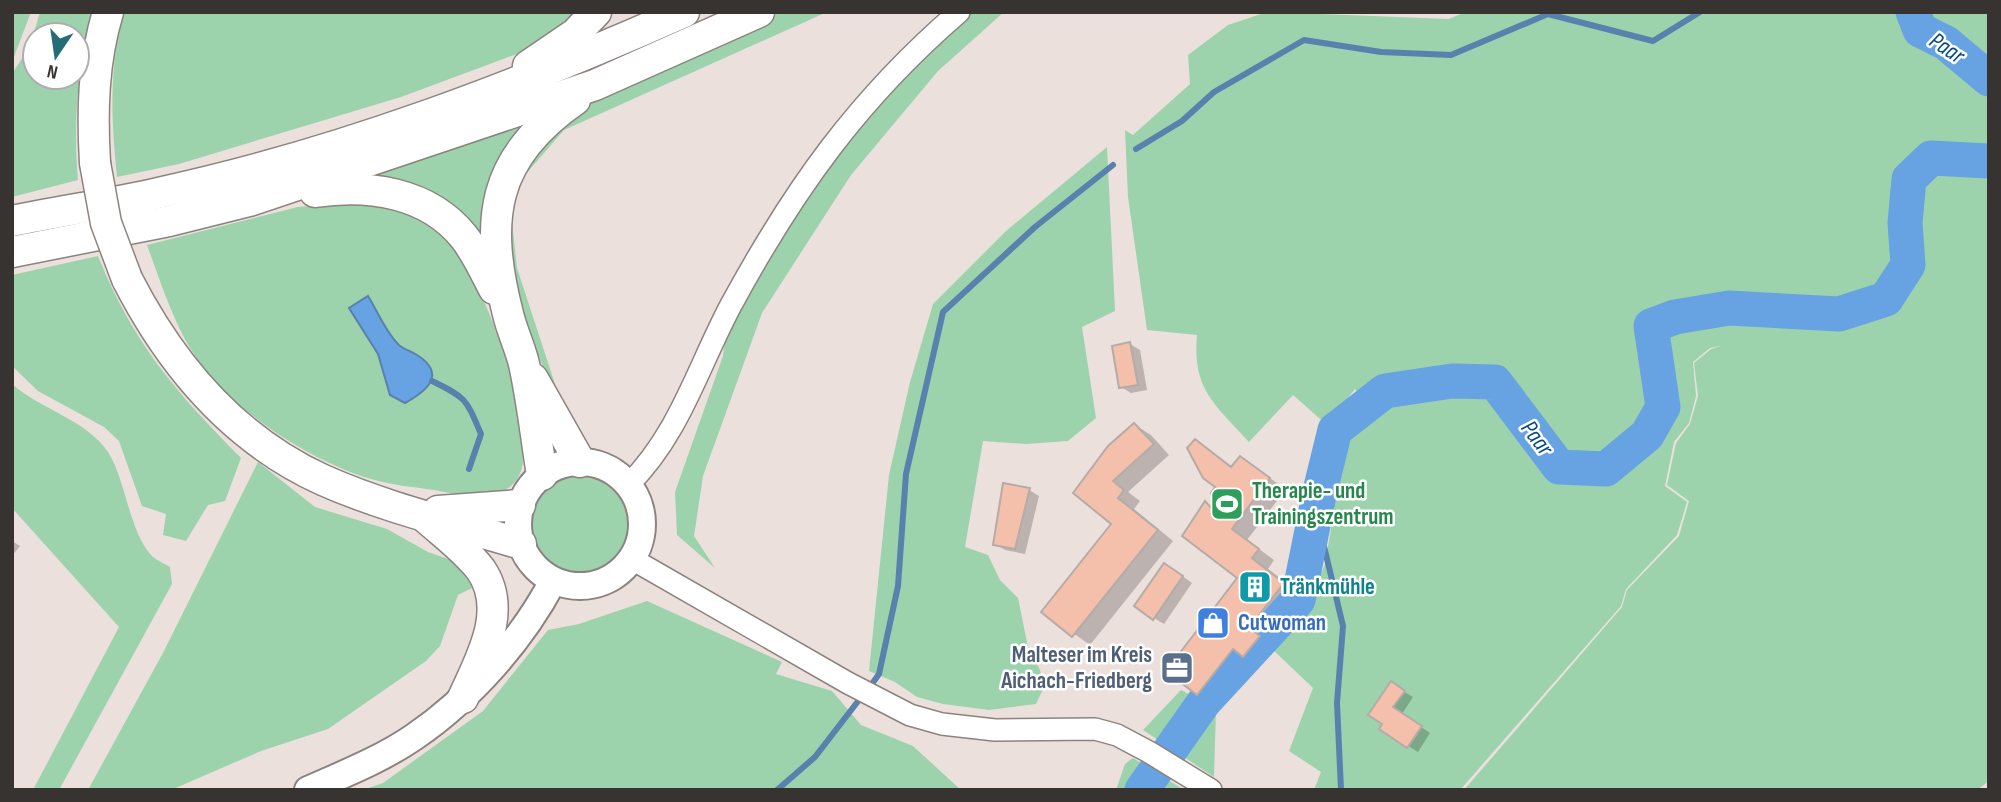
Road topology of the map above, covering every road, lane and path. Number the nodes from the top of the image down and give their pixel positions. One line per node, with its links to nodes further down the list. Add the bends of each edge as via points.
1 (108, 12): 17 (highway, bridge, via 93,100 95,163 106,223 127,279 176,362 234,421 290,462 364,496)
2 (596, 12): 7 (highway, via 575,34)
3 (684, 12): 7 (highway)
4 (759, 12): 6 (highway)
5 (959, 12): 15 (street, via 912,53 821,157 774,226 667,438)
6 (595, 85): 8 (highway); 11 (highway, via 551,116 507,174 493,231)
7 (481, 96): 9 (highway, via 241,172 159,193)
8 (249, 201): 10 (highway); 11 (highway, via 346,187 415,201 441,215 466,239)
9 (12, 220)
10 (12, 252)
11 (508, 316): 12 (highway)
12 (524, 363): 13 (highway); 14 (highway)
13 (580, 462): 14 (main road, via 559,465); 15 (main road, via 613,471)
14 (542, 475): 16 (main road)
15 (628, 485): 19 (main road, via 642,515 639,545)
16 (520, 505): 17 (highway); 18 (main road)
17 (421, 513): 18 (highway); 21 (highway, via 481,572 491,595 492,623 486,647)
18 (521, 544): 20 (main road, via 527,558)
19 (632, 559): 20 (main road, via 616,575 596,584 572,586); 23 (street, via 910,715 995,730 1095,729 1117,735)
20 (553, 580): 21 (main road, via 540,607)
21 (463, 698): 22 (main road, via 414,737)
22 (308, 790)
23 (1210, 790)

